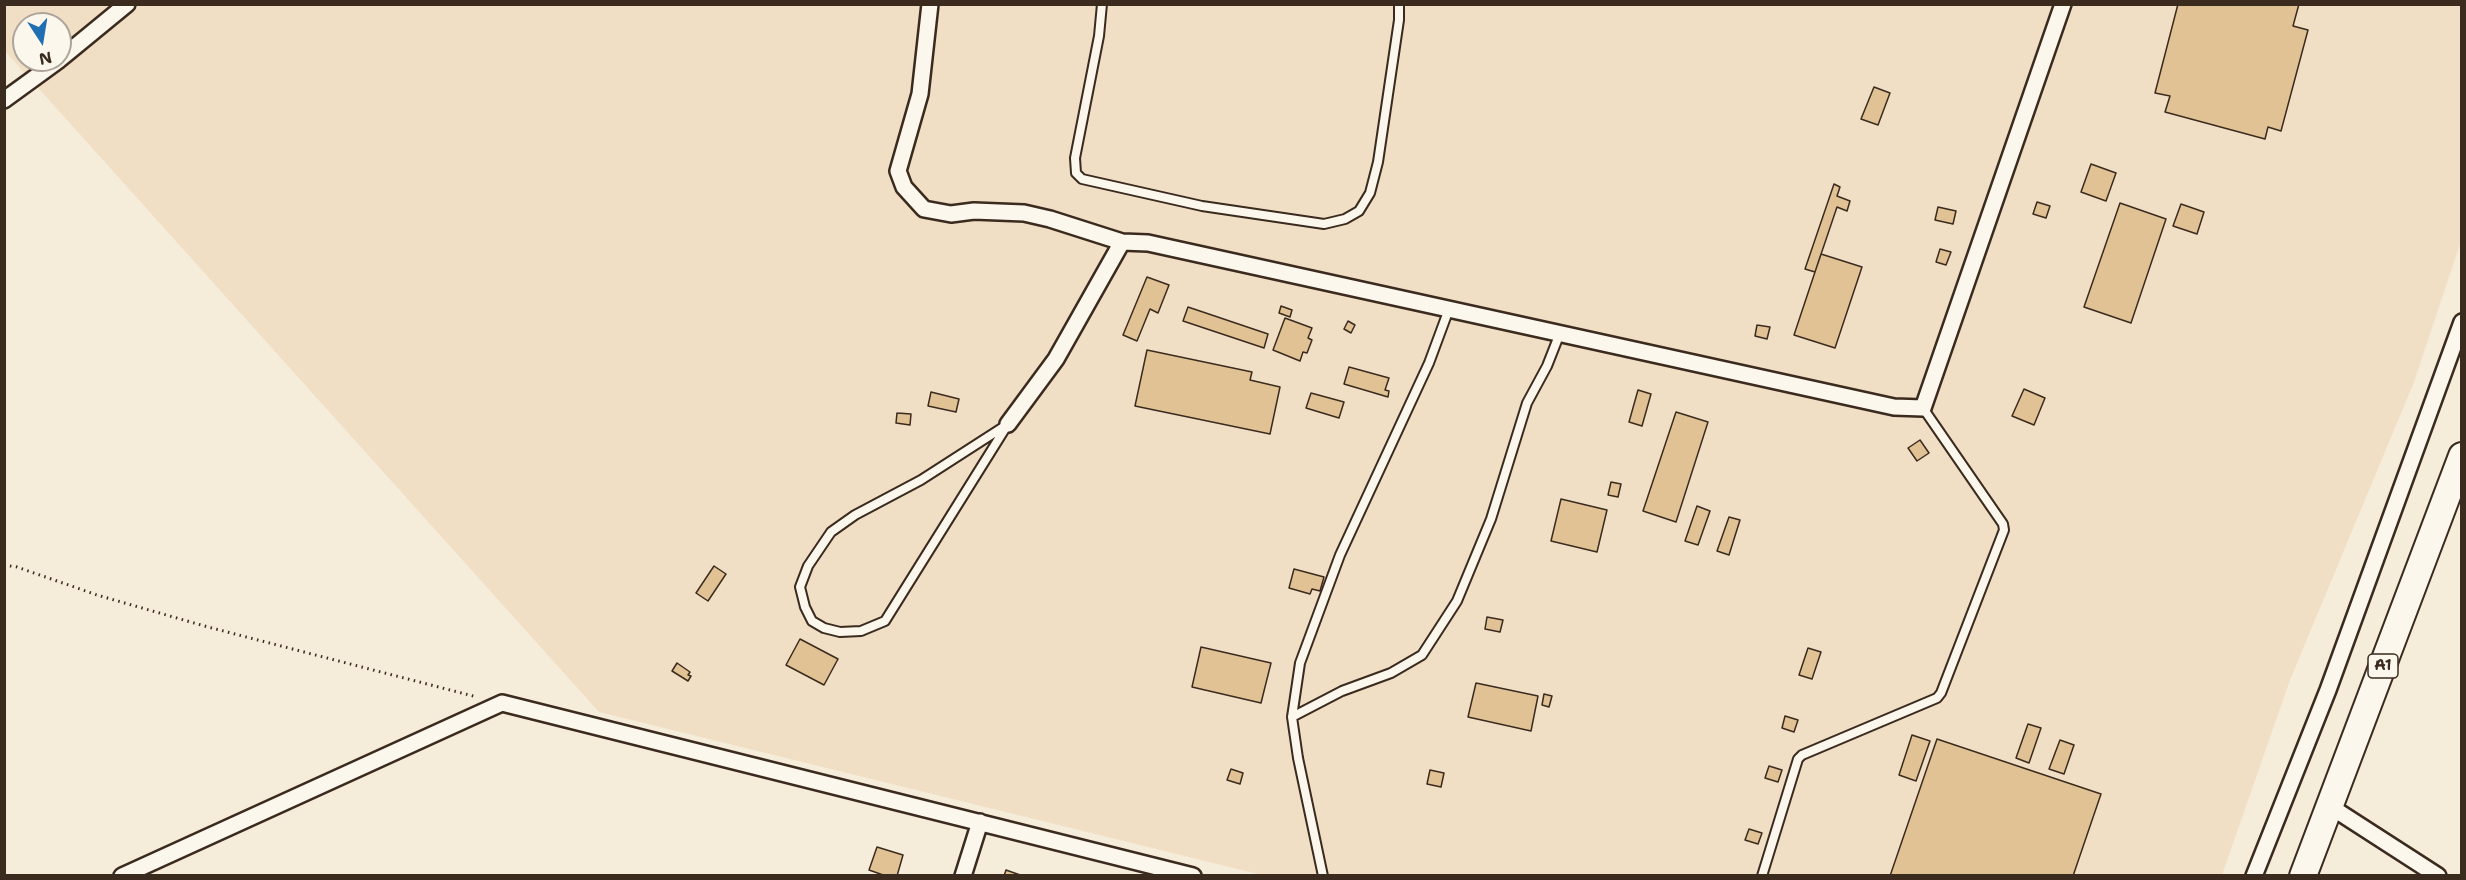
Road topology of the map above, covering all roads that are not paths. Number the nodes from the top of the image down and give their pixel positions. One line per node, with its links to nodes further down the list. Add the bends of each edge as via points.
1 (127, 4): 6 (street)
2 (930, 4): 9 (street, via 920,94 898,171 904,187 924,209 951,214 1024,213)
3 (1102, 4): 4 (lane, via 1075,158 1076,173 1082,179 1202,206 1324,224 1359,211 1370,194 1400,20)
4 (1399, 4)
5 (2063, 4): 13 (street)
6 (72, 48)
7 (42, 72): 8 (street)
8 (4, 100)
9 (1122, 242): 10 (street, via 1148,243); 14 (street, via 1056,359)
10 (1449, 309): 12 (street); 16 (lane, via 1429,363 1336,564 1300,663)
11 (2462, 322): 24 (street, via 2328,690)
12 (1560, 333): 13 (street, via 1894,407); 16 (lane, via 1527,403 1491,519 1457,601 1422,655)
13 (1923, 408): 23 (lane, via 2004,530 1941,693 1798,759)
14 (1008, 424): 14 (lane, via 831,532 808,566 800,587 812,621 840,632 861,631 885,621)
15 (2462, 456): 17 (highway, A1)
16 (1292, 717): 22 (lane)
17 (2331, 807): 25 (highway, A1); 26 (street)
18 (980, 822): 19 (street, via 502,703); 20 (street); 21 (street)
19 (122, 876)
20 (963, 876)
21 (1193, 876)
22 (1323, 876)
23 (1762, 876)
24 (2254, 876)
25 (2303, 876)
26 (2438, 876)

